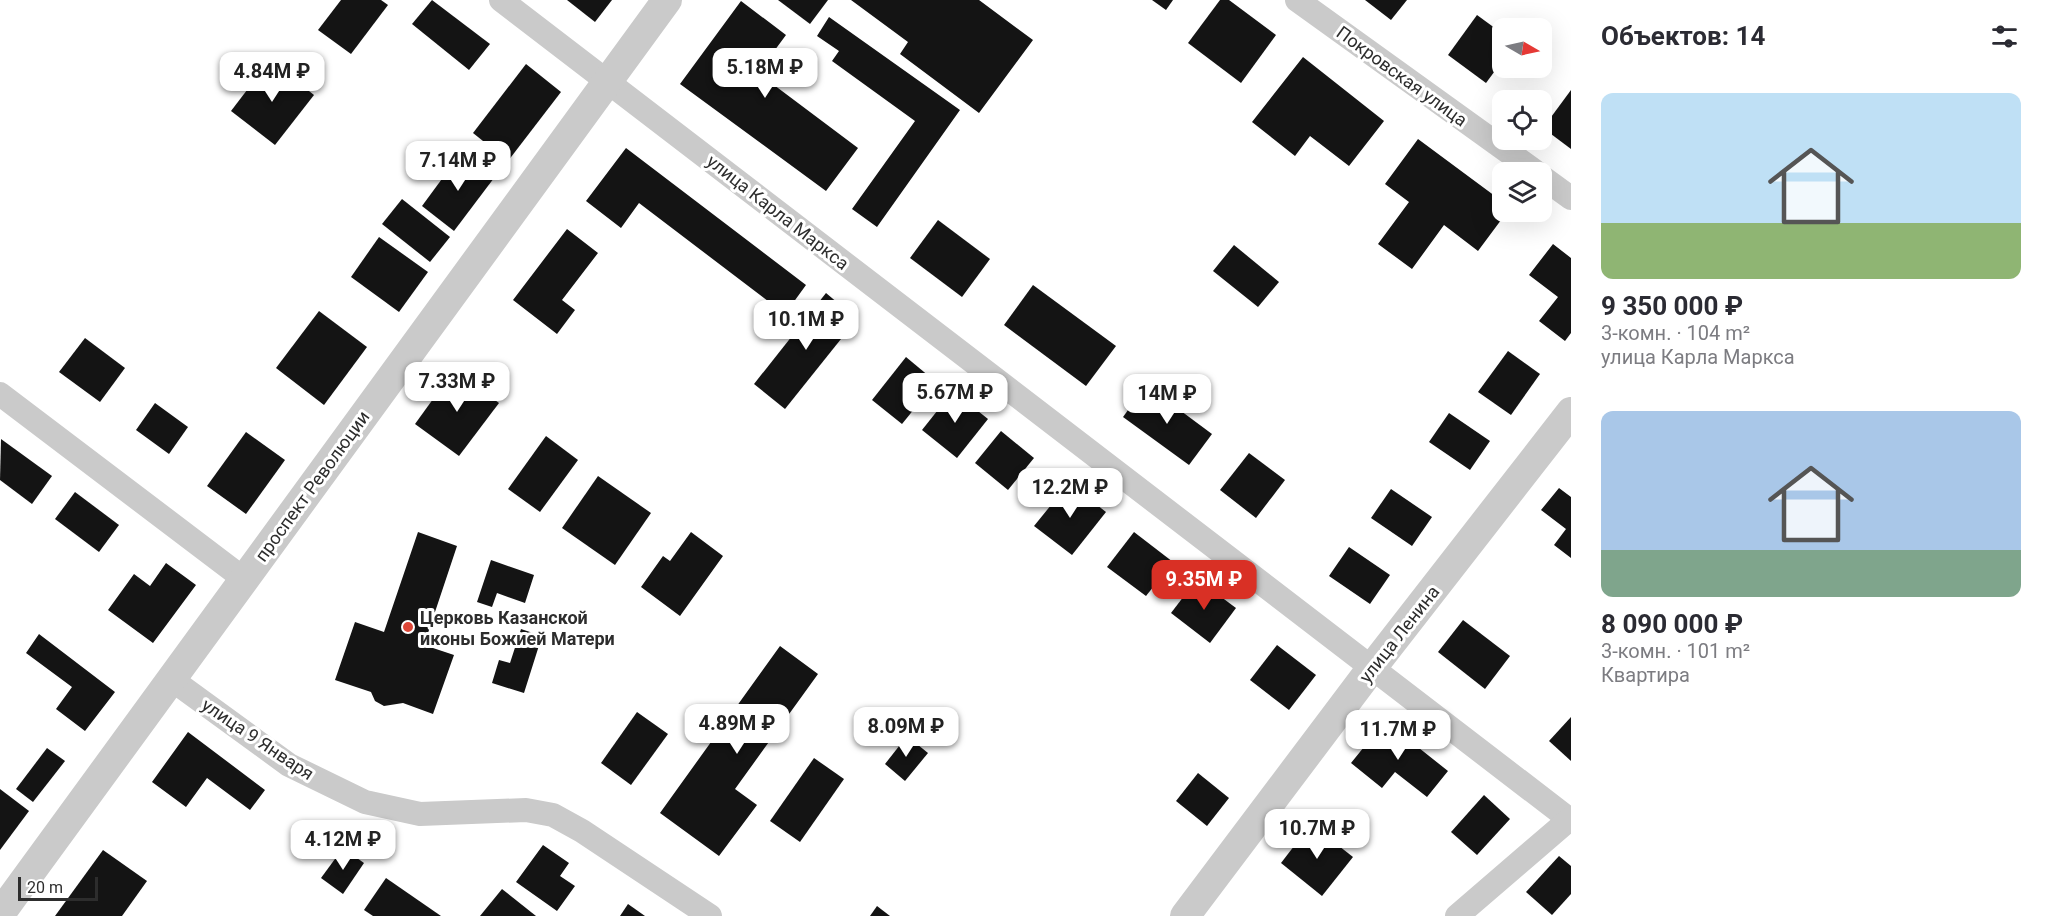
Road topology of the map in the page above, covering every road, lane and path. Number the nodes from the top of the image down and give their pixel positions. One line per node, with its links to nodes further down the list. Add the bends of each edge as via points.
1 (501, 0): 4 (street, улица Карла Маркса)
2 (667, 0): 4 (street, проспект Революции)
3 (1297, 0): 5 (street, Покровская улица)
4 (608, 81): 10 (street, проспект Революции); 11 (street, улица Карла Маркса)
5 (1522, 162)
6 (1552, 184): 7 (street)
7 (1571, 198)
8 (0, 394): 10 (street)
9 (1571, 412): 11 (street, улица Ленина)
10 (244, 579): 12 (street, проспект Революции)
11 (1371, 669): 13 (street, улица Карла Маркса); 16 (street, улица Ленина)
12 (171, 679): 14 (street, проспект Революции); 15 (street, улица 9 Января, via 289,765 365,802 420,814 526,810 553,815)
13 (1570, 818): 17 (street)
14 (0, 915)
15 (710, 916)
16 (1185, 916)
17 (1457, 916)

